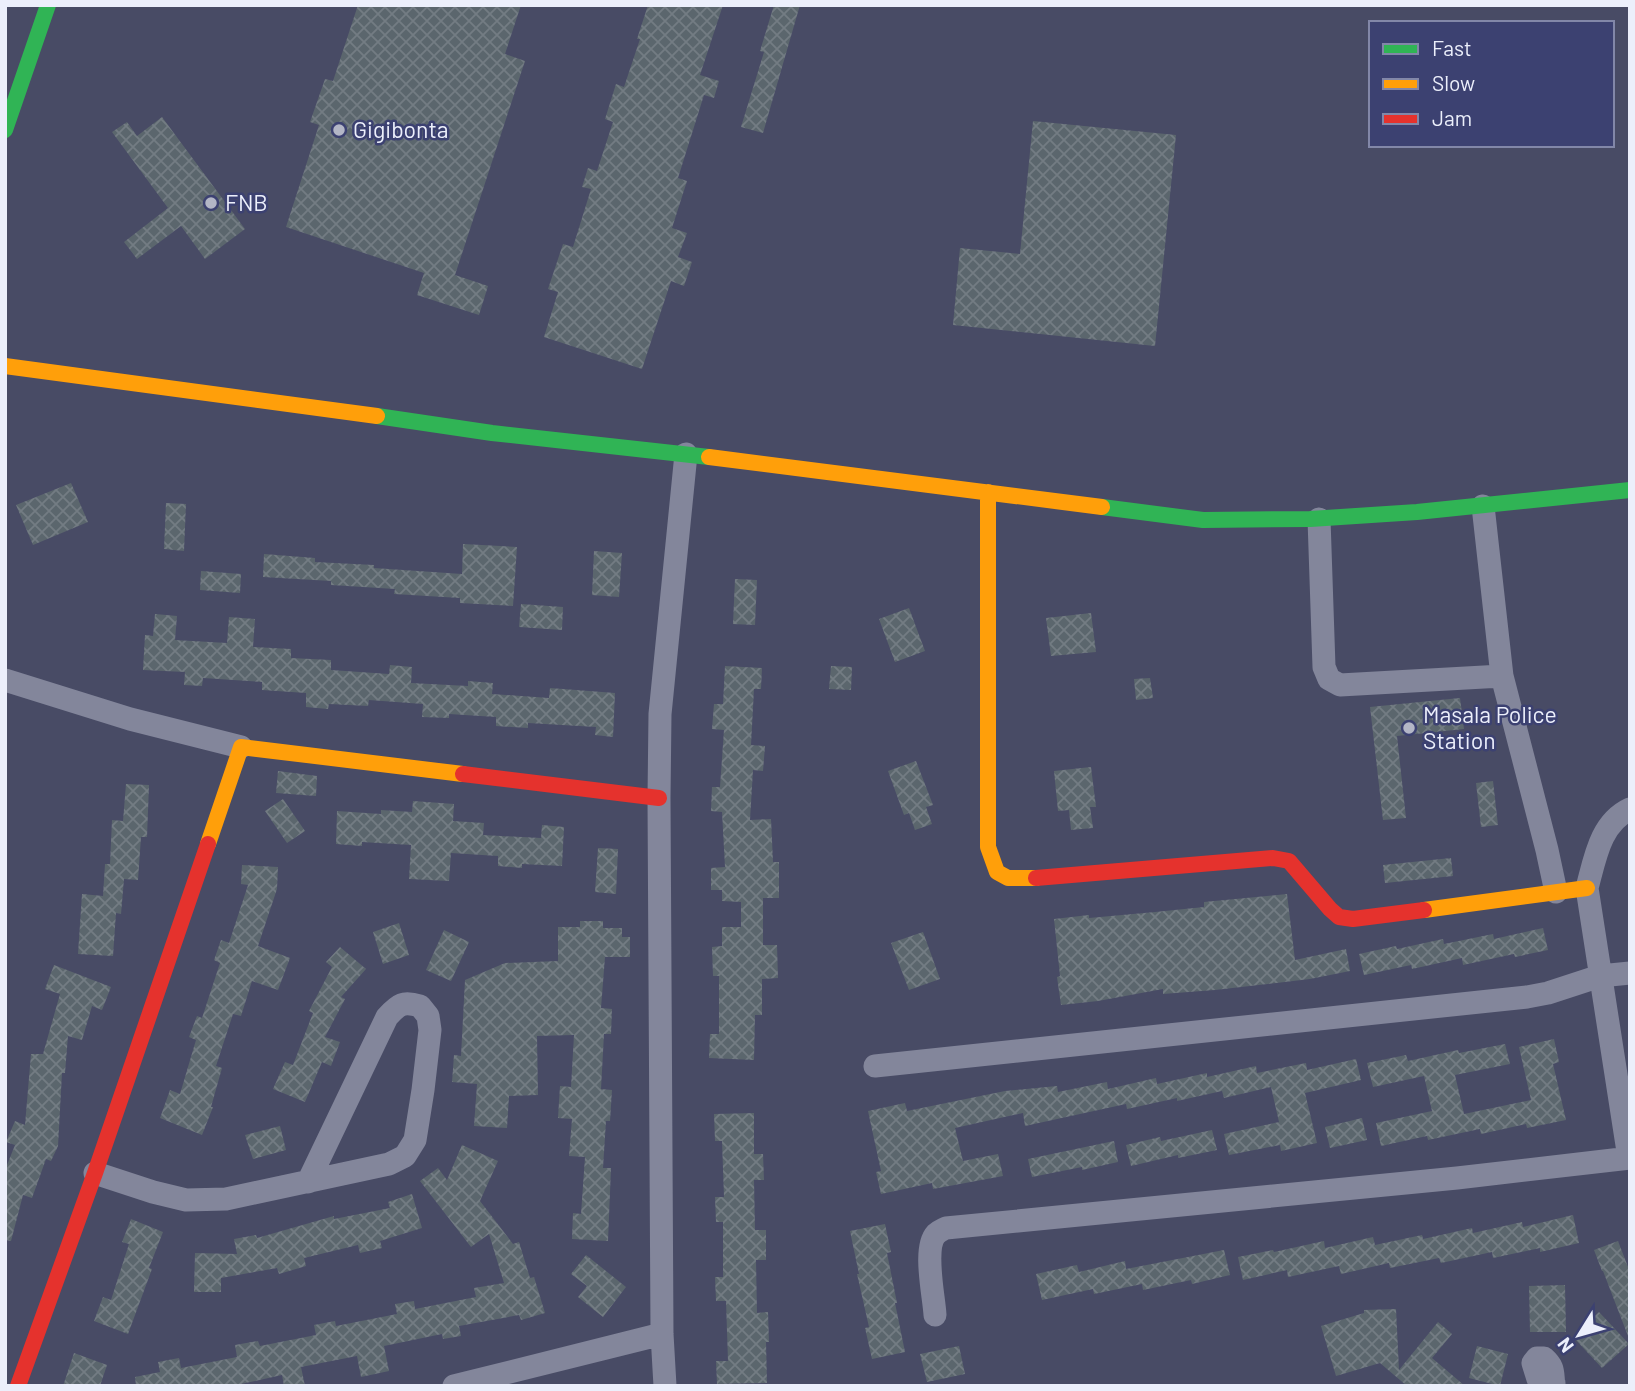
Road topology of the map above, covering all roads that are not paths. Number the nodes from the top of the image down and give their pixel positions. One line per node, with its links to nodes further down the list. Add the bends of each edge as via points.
1 (48, 5): 2 (main road)
2 (5, 130)
3 (5, 366): 4 (main road, via 492,433)
4 (686, 454): 6 (main road); 12 (street, via 660,714)
5 (1630, 490): 7 (main road)
6 (988, 492): 8 (main road, via 1203,520); 15 (main road, via 988,847 997,872 1025,879 1273,858 1289,862 1339,918 1353,919)
7 (1483, 506): 8 (main road); 9 (street)
8 (1318, 519): 9 (street, via 1324,667 1329,679 1340,685)
9 (1502, 676): 15 (street)
10 (5, 680): 11 (street)
11 (241, 747): 12 (main road); 20 (main road)
12 (659, 798): 23 (street)
13 (1630, 808): 14 (street, via 1608,827 1598,845)
14 (1587, 888): 15 (main road); 17 (street)
15 (1556, 892)
16 (1630, 973): 17 (street)
17 (1600, 976): 18 (street, via 1527,997); 19 (street)
18 (876, 1066)
19 (1629, 1158): 22 (street, via 946,1228 937,1232 929,1252)
20 (95, 1173): 21 (street, via 186,1200 226,1199); 24 (main road)
21 (308, 1182): 21 (street, via 389,1164 405,1156 415,1140 429,1042 428,1016 421,1006 397,1006 387,1017)
22 (935, 1315)
23 (662, 1334): 25 (street); 26 (street)
24 (18, 1386)
25 (454, 1386)
26 (664, 1386)

